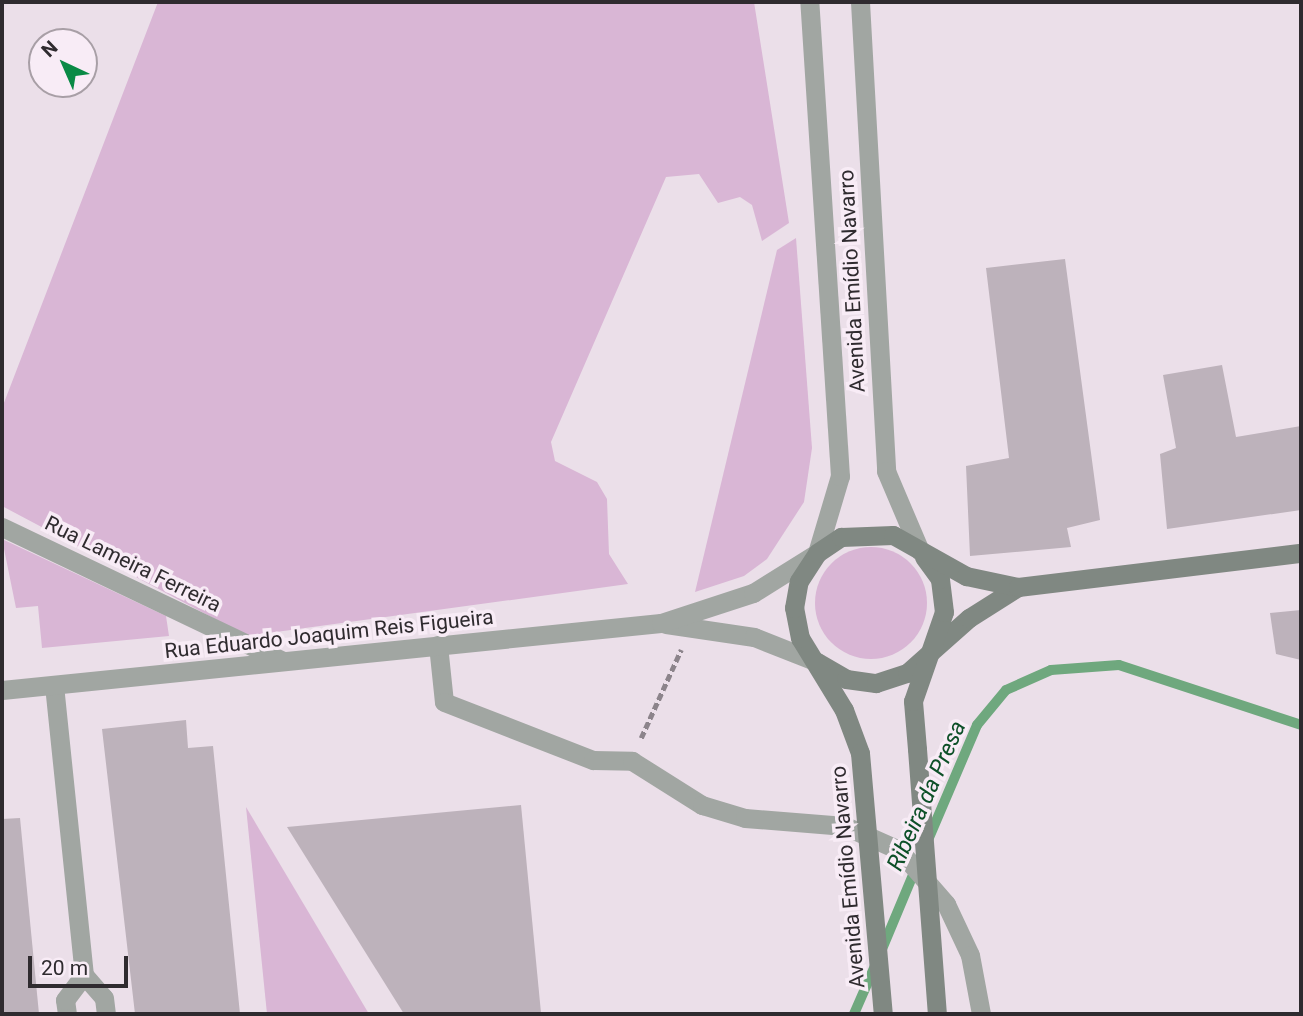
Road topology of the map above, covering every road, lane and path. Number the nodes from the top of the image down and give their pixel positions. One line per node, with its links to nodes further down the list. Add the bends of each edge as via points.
1 (809, 2): 5 (street, Avenida Emídio Navarro, via 840,476)
2 (860, 2): 4 (street, Avenida Emídio Navarro, via 886,471)
3 (2, 527): 12 (street, Rua Lameira Ferreira)
4 (920, 551): 5 (main road, via 893,535 866,531 841,537); 7 (main road, via 966,576); 11 (main road, via 940,579 944,612)
5 (817, 553): 8 (street, Rua Eduardo Joaquim Reis Figueira, via 753,593); 13 (main road, via 799,580 794,608 800,638)
6 (1301, 553): 7 (main road)
7 (1018, 587): 11 (main road)
8 (661, 623): 9 (street, Rua Eduardo Joaquim Reis Figueira); 10 (street, Rua Eduardo Joaquim Reis Figueira)
9 (692, 628): 13 (street, Rua Eduardo Joaquim Reis Figueira, via 754,637); 16 (path)
10 (438, 645): 12 (street, Rua Eduardo Joaquim Reis Figueira); 16 (street, via 444,702 593,760)
11 (933, 649): 13 (main road, via 907,673 876,683 846,679); 21 (main road, bridge, via 914,701)
12 (283, 661): 14 (street, Rua Eduardo Joaquim Reis Figueira)
13 (817, 662): 20 (main road, Avenida Emídio Navarro, bridge, via 860,753)
14 (54, 685): 15 (street, Rua Eduardo Joaquim Reis Figueira); 17 (street)
15 (2, 690)
16 (632, 761): 22 (street, bridge, via 702,805 745,818 845,826 899,850 946,904 970,955)
17 (84, 975): 18 (street, via 65,1000); 19 (street, via 104,998)
18 (67, 1014)
19 (106, 1014)
20 (883, 1014)
21 (937, 1014)
22 (981, 1014)

